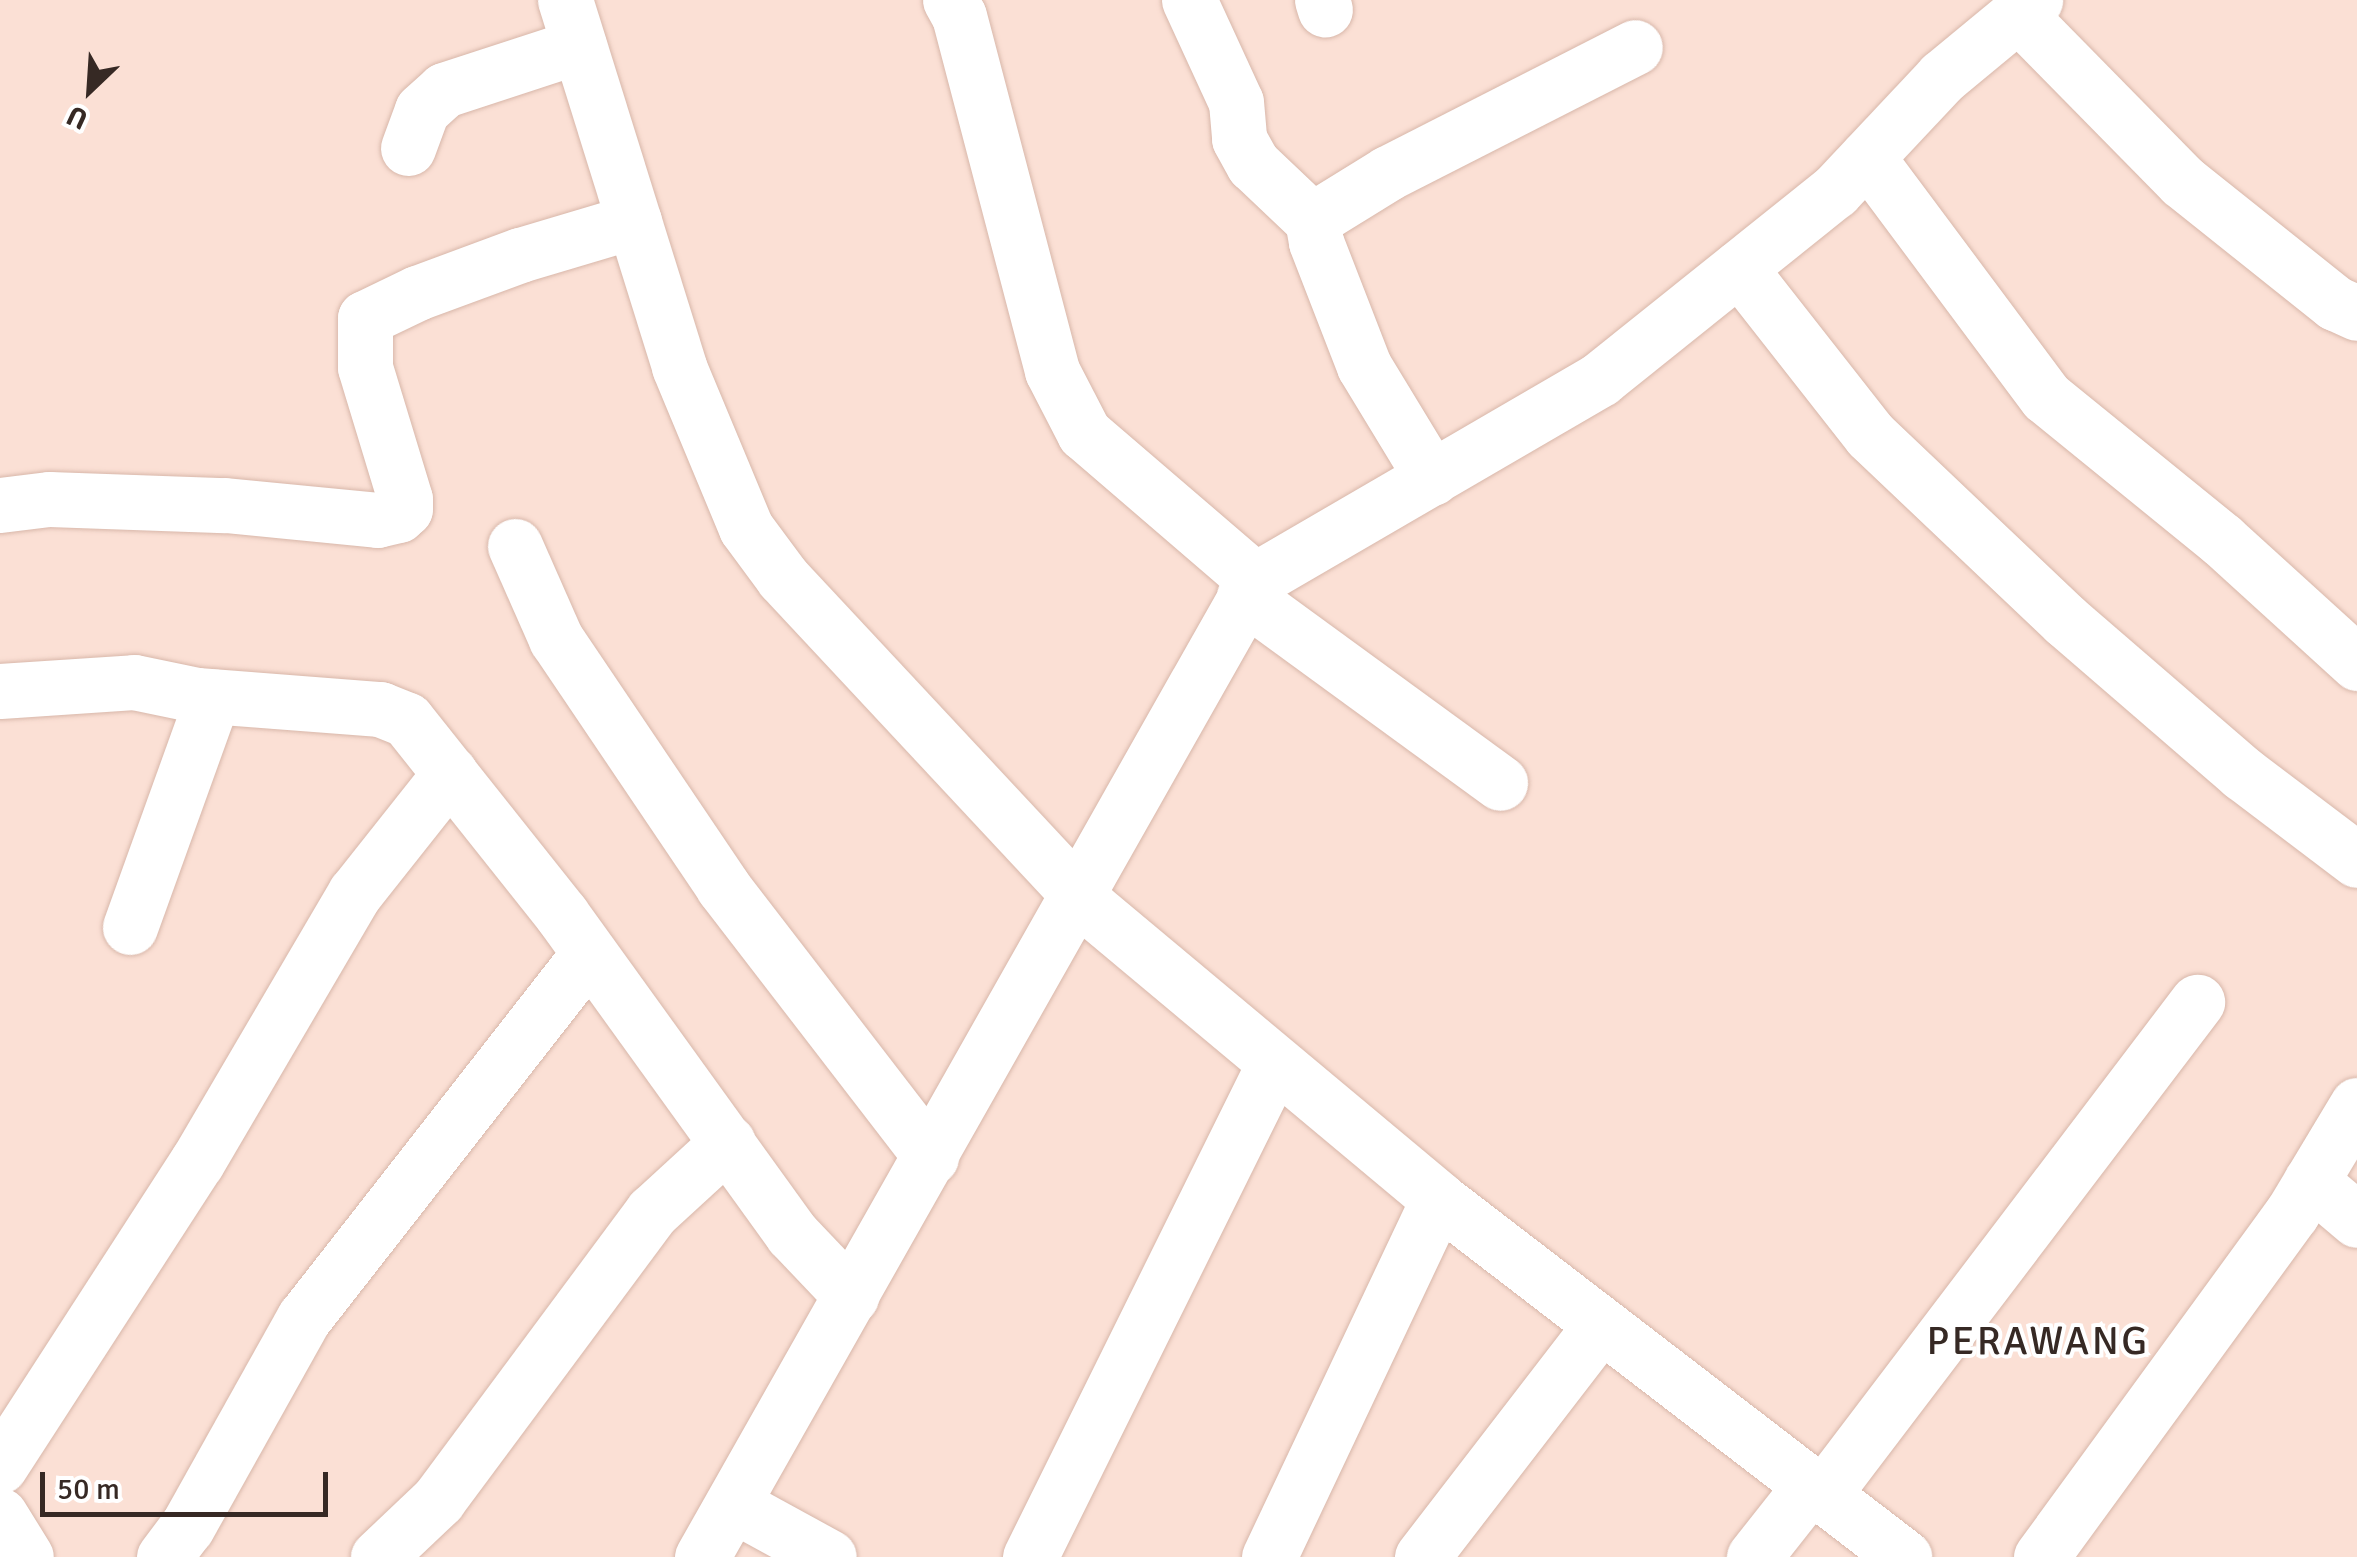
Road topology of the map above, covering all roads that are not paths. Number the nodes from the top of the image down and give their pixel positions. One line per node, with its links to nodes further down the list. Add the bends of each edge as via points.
1 (950, 0): 15 (street, via 1052,371 1084,433)
2 (1189, 0): 9 (street, via 1236,102 1239,139 1253,164)
3 (2009, 10): 7 (street); 11 (street, via 2182,181)
4 (572, 23): 6 (street, via 444,90 422,110); 8 (street)
5 (1635, 47): 9 (street, via 1388,173)
6 (408, 148)
7 (1867, 157): 10 (street); 16 (street, via 2046,397 2222,540)
8 (634, 220): 13 (street, via 503,261 365,318 365,367 405,500 398,515 376,520 225,505 49,499); 22 (street, via 679,367 746,528 852,656)
9 (1312, 220): 12 (street, via 1364,366)
10 (1739, 268): 12 (street, via 1600,380); 21 (street, via 1870,435 2066,621 2242,773)
11 (2357, 314)
12 (1432, 478): 15 (street)
13 (0, 505)
14 (515, 546): 29 (street, via 556,638 723,888)
15 (1250, 588): 20 (street); 22 (street)
16 (2357, 663)
17 (0, 690): 18 (street, via 134,682)
18 (213, 696): 19 (street, via 380,709 406,720); 23 (street)
19 (450, 773): 24 (street); 35 (street, via 355,893 198,1162)
20 (1500, 784)
21 (2357, 860)
22 (1080, 896): 26 (street); 29 (street)
23 (130, 926)
24 (588, 954): 28 (street); 40 (street, via 304,1318 188,1527)
25 (2196, 1002): 36 (street)
26 (1274, 1064): 31 (street); 44 (street)
27 (2357, 1105): 30 (street)
28 (728, 1142): 33 (street, via 792,1234); 41 (street, via 652,1212 438,1500)
29 (931, 1157): 33 (street)
30 (2312, 1181): 32 (street); 49 (street)
31 (1438, 1199): 34 (street); 45 (street)
32 (2357, 1220)
33 (851, 1296): 37 (street)
34 (1599, 1327): 36 (street); 46 (street)
35 (0, 1466)
36 (1816, 1491): 47 (street); 48 (street)
37 (734, 1505): 42 (street); 43 (street)
38 (0, 1516): 39 (street)
39 (26, 1557)
40 (164, 1557)
41 (378, 1557)
42 (702, 1557)
43 (828, 1557)
44 (1030, 1557)
45 (1269, 1557)
46 (1422, 1557)
47 (1754, 1557)
48 (1904, 1557)
49 (2042, 1557)

